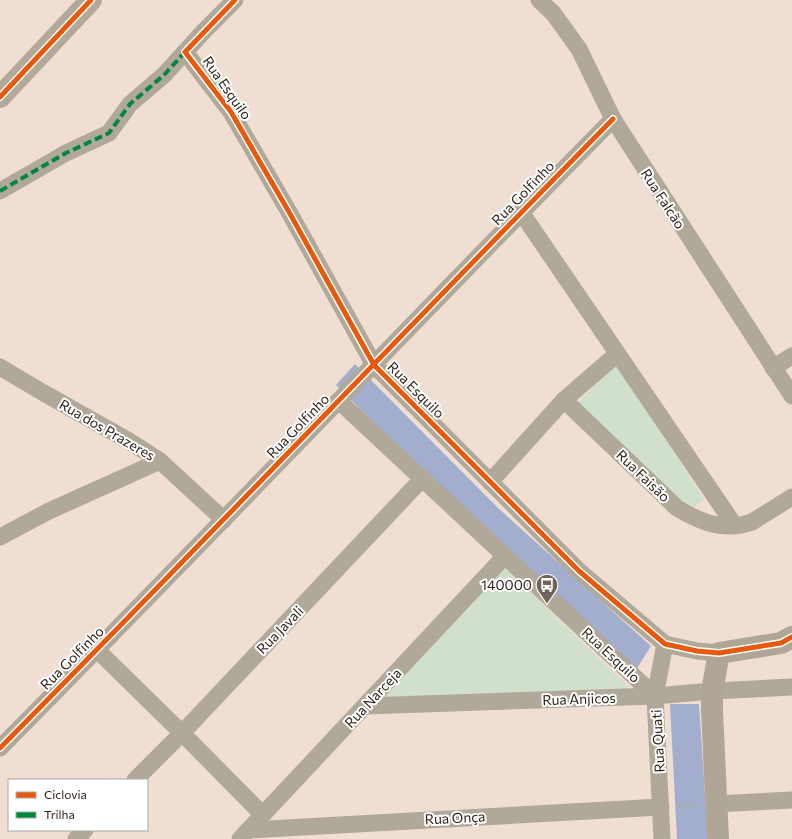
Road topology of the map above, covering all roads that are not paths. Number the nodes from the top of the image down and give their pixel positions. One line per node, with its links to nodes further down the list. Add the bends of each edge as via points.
1 (91, 0): 5 (main road)
2 (235, 0): 4 (street, Rua Esquilo)
3 (539, 0): 6 (street, Rua Falcão, via 553,13 579,49)
4 (185, 52): 7 (street, via 164,75 130,104 109,133 66,153); 12 (street, Rua Esquilo, via 231,112 289,212)
5 (0, 97)
6 (612, 119): 8 (street, Rua Golfinho); 13 (street, Rua Falcão)
7 (0, 191)
8 (521, 212): 9 (street); 12 (street, Rua Golfinho)
9 (617, 354): 16 (street); 22 (street)
10 (792, 356): 13 (street)
11 (0, 367): 17 (street, Rua dos Prazeres)
12 (372, 367): 15 (street, Rua Golfinho); 19 (street, Rua Esquilo)
13 (773, 368): 14 (street, Rua Falcão)
14 (792, 396)
15 (341, 399): 18 (street, Rua Esquilo); 21 (street, Rua Golfinho)
16 (564, 400): 19 (street); 22 (street, Rua Faisão, via 677,508 692,518 722,527)
17 (160, 461): 21 (street, Rua dos Prazeres); 23 (street, via 49,511)
18 (423, 478): 24 (street, Rua Esquilo); 33 (street, Rua Javali)
19 (490, 482): 26 (street, Rua Esquilo, via 579,570)
20 (792, 497): 22 (street, Rua Faisão, via 752,522)
21 (224, 520): 27 (street, Rua Golfinho)
22 (735, 526)
23 (0, 537)
24 (506, 556): 31 (street, Rua Esquilo); 32 (street, Rua Narceja)
25 (792, 637): 28 (street, Rua Esquilo, via 781,643)
26 (665, 644): 28 (street, Rua Esquilo); 31 (street, Rua Quati)
27 (97, 650): 33 (street); 34 (street, Rua Golfinho)
28 (719, 653): 30 (street)
29 (792, 688): 30 (street, Rua Anjicos)
30 (712, 691): 31 (street, Rua Anjicos); 37 (street)
31 (655, 696): 32 (street, Rua Anjicos); 38 (street, Rua Quati)
32 (365, 706): 39 (street, Rua Narceja)
33 (182, 733): 35 (street, Rua Javali); 39 (street)
34 (0, 748)
35 (136, 779)
36 (792, 800): 37 (street)
37 (709, 804): 44 (street)
38 (668, 806): 41 (street, Rua Onça); 43 (street, Rua Quati)
39 (263, 815): 41 (street, Rua Narceja)
40 (84, 831): 42 (street)
41 (244, 834)
42 (76, 839)
43 (662, 839)
44 (718, 839)

